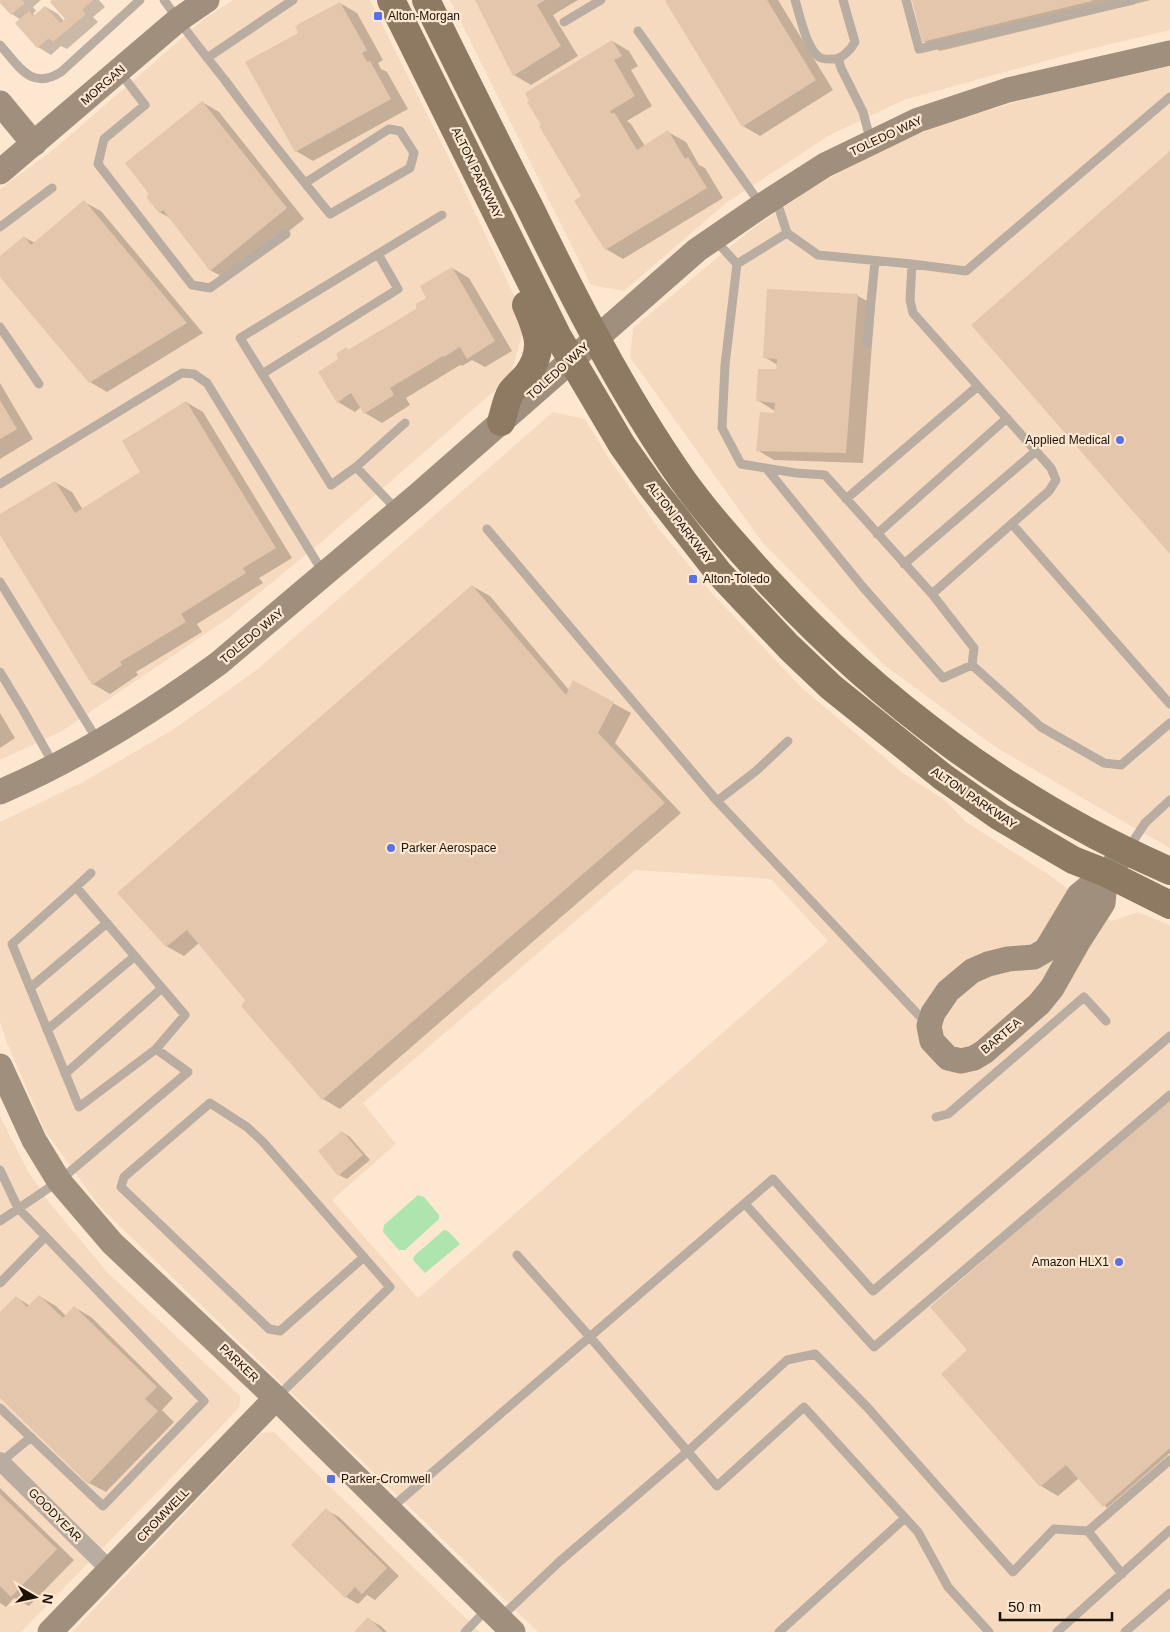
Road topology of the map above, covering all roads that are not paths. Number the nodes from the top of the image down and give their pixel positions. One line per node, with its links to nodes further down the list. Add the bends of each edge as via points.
1 (140, 0): 14 (lane, via 62,72 47,79 37,80 27,75)
2 (207, 0): 11 (street, MORGAN)
3 (293, 0): 16 (lane)
4 (391, 0): 28 (main road, ALTON PARKWAY)
5 (426, 0): 38 (main road)
6 (601, 0): 12 (lane)
7 (795, 0): 17 (lane, via 809,43 820,57)
8 (843, 0): 17 (lane, via 855,42)
9 (906, 0): 10 (lane, via 919,49)
10 (1133, 0)
11 (171, 10): 16 (lane); 18 (street, MORGAN)
12 (564, 22)
13 (638, 31): 26 (lane)
14 (0, 45)
15 (1170, 53): 21 (street, TOLEDO WAY, via 1008,90 918,120)
16 (207, 58): 24 (lane)
17 (838, 58): 21 (lane, via 863,112)
18 (119, 71): 22 (street, MORGAN); 31 (lane, via 145,105 104,139 98,164 192,285 210,288)
19 (1170, 96): 36 (lane, via 966,271)
20 (0, 103): 22 (street)
21 (872, 142): 26 (street, TOLEDO WAY, via 825,165)
22 (34, 144): 23 (street, MORGAN)
23 (0, 172)
24 (305, 183): 24 (lane, via 330,214 410,168 414,153 400,131 389,129)
25 (52, 188): 29 (lane)
26 (768, 201): 30 (lane); 32 (street, TOLEDO WAY)
27 (442, 215): 33 (lane)
28 (500, 220): 40 (main road, ALTON PARKWAY); 45 (main road, via 499,246 538,332 534,363 510,393)
29 (0, 227)
30 (787, 233): 34 (lane, via 818,255); 35 (lane)
31 (286, 234)
32 (714, 238): 35 (lane); 38 (street, TOLEDO WAY)
33 (378, 254): 41 (lane, via 398,289); 41 (lane, via 240,338)
34 (875, 261): 36 (lane); 39 (lane)
35 (737, 264): 49 (lane, via 725,365 722,428 741,464)
36 (912, 264): 43 (lane, via 910,300 913,313)
37 (0, 327): 42 (lane)
38 (595, 338): 40 (street, TOLEDO WAY); 70 (main road, via 685,482 738,548 818,633 904,709 956,748 1052,810)
39 (867, 343)
40 (572, 360): 45 (street, TOLEDO WAY); 73 (main road, ALTON PARKWAY, via 622,445 662,500 719,573 788,646 884,732 943,777 1000,817 1073,860)
41 (262, 374): 48 (lane, via 331,485)
42 (39, 384)
43 (978, 386): 44 (lane); 51 (lane)
44 (1007, 418): 47 (lane); 55 (lane)
45 (501, 422): 52 (street, TOLEDO WAY)
46 (405, 423): 48 (lane)
47 (1036, 450): 53 (lane, via 1056,480 1049,492); 56 (lane)
48 (356, 467): 52 (lane)
49 (766, 468): 51 (lane, via 825,475); 60 (lane, via 862,586 944,678)
50 (0, 484): 57 (lane, via 182,373 194,374 206,383)
51 (846, 499): 55 (lane)
52 (398, 511): 57 (street, TOLEDO WAY)
53 (1012, 524): 59 (lane); 62 (lane)
54 (487, 529): 69 (lane)
55 (877, 534): 56 (lane)
56 (904, 564): 59 (lane)
57 (324, 575): 64 (street, TOLEDO WAY, via 219,663)
58 (0, 582): 64 (lane)
59 (932, 594): 60 (lane, via 974,648)
60 (972, 665): 63 (lane, via 1042,727 1104,763 1121,765)
61 (0, 672): 66 (lane)
62 (1170, 704)
63 (1170, 723)
64 (98, 741): 66 (street, TOLEDO WAY)
65 (788, 741): 69 (lane, via 756,771)
66 (54, 765): 67 (street, TOLEDO WAY)
67 (0, 792)
68 (1170, 800): 70 (lane, via 1145,823)
69 (716, 801): 81 (lane)
70 (1127, 850): 71 (main road); 73 (street)
71 (1170, 871)
72 (91, 873): 74 (lane)
73 (1106, 874): 75 (main road, ALTON PARKWAY); 81 (street, via 1079,894 1046,950 1034,957 1008,959 972,971 948,991 933,1013); 81 (street, BARTEA, via 1103,903 1052,988 1039,1004 984,1052 961,1061 948,1058 932,1041)
74 (76, 887): 76 (lane); 78 (lane, via 12,944)
75 (1170, 905)
76 (107, 923): 77 (lane); 78 (lane)
77 (135, 956): 79 (lane); 82 (lane)
78 (30, 988): 82 (lane)
79 (162, 988): 84 (lane, via 185,1015); 86 (lane)
80 (1106, 1021): 88 (lane, via 1084,997 948,1114)
81 (929, 1026)
82 (47, 1030): 86 (lane)
83 (1170, 1036): 91 (lane, via 873,1291 773,1179)
84 (156, 1050): 86 (lane, via 78,1106); 90 (lane, via 188,1072)
85 (0, 1066): 90 (street, PARKER, via 34,1140)
86 (65, 1074)
87 (1170, 1095): 91 (lane, via 874,1347)
88 (936, 1117)
89 (0, 1170): 92 (lane)
90 (59, 1181): 92 (lane); 99 (street, PARKER, via 112,1243)
91 (745, 1204): 98 (lane)
92 (18, 1208): 93 (lane); 94 (lane)
93 (0, 1221)
94 (46, 1237): 97 (lane); 101 (lane, via 204,1401 102,1506)
95 (517, 1255): 98 (lane)
96 (364, 1257): 96 (lane, via 263,1142 247,1127 210,1103 124,1177 121,1187 269,1330 280,1331); 99 (lane, via 390,1286)
97 (0, 1283)
98 (590, 1337): 102 (lane); 105 (lane)
99 (276, 1398): 105 (street, PARKER); 109 (street, CROMWELL)
100 (0, 1408): 101 (lane)
101 (31, 1437): 104 (lane)
102 (687, 1452): 106 (lane, via 717,1486 804,1407); 108 (lane, via 787,1360 814,1354 867,1406 1013,1572 1054,1530); 112 (lane, via 559,1562)
103 (1170, 1460): 108 (lane)
104 (1, 1462): 109 (street, GOODYEAR)
105 (389, 1510): 112 (street, PARKER)
106 (905, 1518): 115 (lane); 116 (lane, via 918,1532 948,1587)
107 (1170, 1530): 110 (lane)
108 (1088, 1531): 110 (lane)
109 (110, 1570): 113 (street, CROMWELL)
110 (1122, 1574): 117 (lane)
111 (1170, 1593): 118 (lane)
112 (501, 1621): 114 (lane)
113 (50, 1632)
114 (465, 1632)
115 (779, 1632)
116 (989, 1632)
117 (1057, 1632)
118 (1125, 1632)

